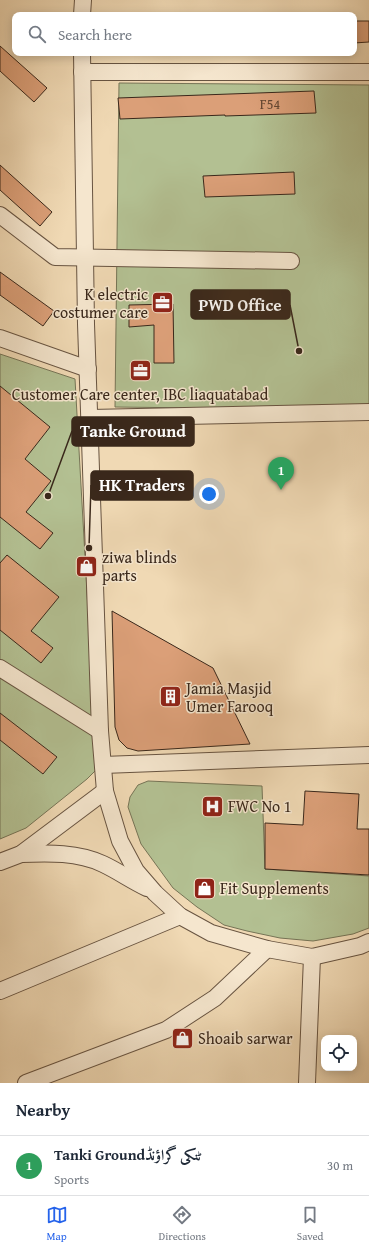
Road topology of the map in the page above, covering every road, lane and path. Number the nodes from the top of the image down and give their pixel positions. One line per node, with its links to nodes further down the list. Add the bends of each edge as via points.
1 (83, 0): 2 (street)
2 (82, 12)
3 (82, 56): 4 (street)
4 (82, 72): 5 (street); 7 (street)
5 (369, 72)
6 (0, 215): 7 (street, via 55,257)
7 (84, 258): 8 (street); 10 (street)
8 (291, 261)
9 (0, 338): 10 (street)
10 (88, 369): 12 (street)
11 (369, 412): 12 (street)
12 (90, 418): 14 (street)
13 (0, 668): 14 (street)
14 (100, 731): 16 (street)
15 (369, 755): 16 (street)
16 (103, 765): 17 (street)
17 (105, 791): 18 (street); 20 (street, via 120,841 136,872)
18 (21, 854): 19 (street); 20 (street, via 76,856 102,864)
19 (0, 862)
20 (155, 893): 21 (street)
21 (180, 916): 23 (street, via 211,933); 25 (street)
22 (369, 942): 24 (street)
23 (268, 948): 24 (street); 26 (street, via 215,998 166,1030)
24 (312, 957): 27 (street)
25 (0, 991)
26 (26, 1083)
27 (307, 1083)

